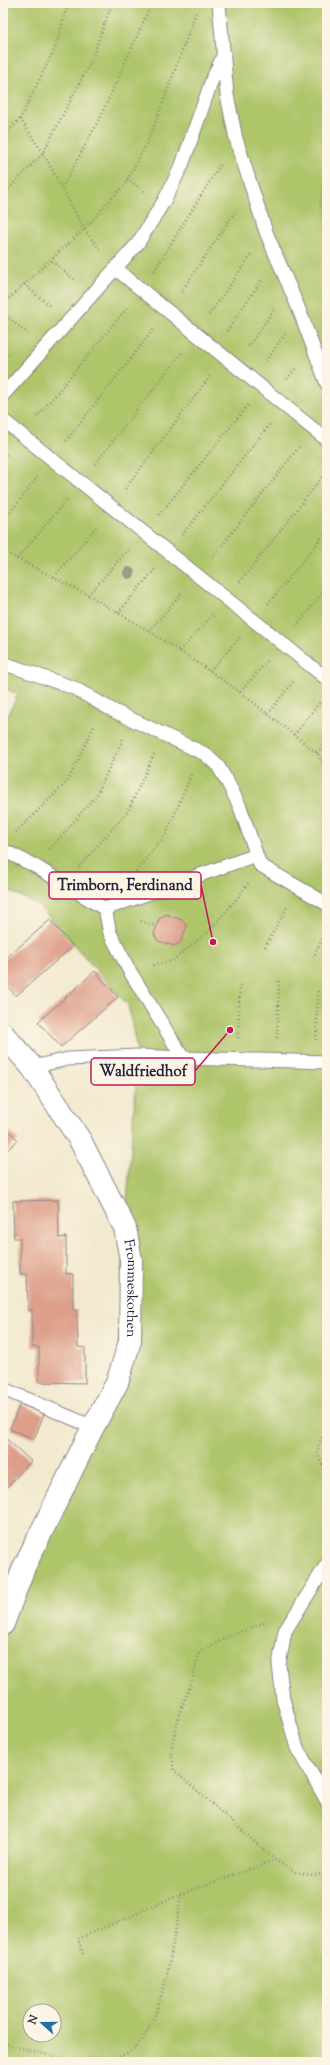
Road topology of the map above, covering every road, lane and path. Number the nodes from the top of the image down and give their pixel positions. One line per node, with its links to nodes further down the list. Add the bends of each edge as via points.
1 (68, 3): 7 (path, via 56,46)
2 (112, 3): 10 (path, via 91,61)
3 (152, 3): 12 (path, via 101,116)
4 (219, 3): 6 (lane)
5 (197, 10): 11 (path, via 150,137)
6 (224, 54): 9 (lane, via 227,95); 20 (lane, via 173,183 138,243)
7 (20, 119): 8 (path); 10 (path)
8 (3, 137)
9 (236, 138): 13 (lane); 23 (path)
10 (43, 152): 12 (path); 15 (path)
11 (127, 179): 14 (path); 16 (path)
12 (62, 188): 16 (path)
13 (251, 188): 17 (lane); 26 (path)
14 (144, 191)
15 (3, 194)
16 (84, 229): 19 (path); 20 (path)
17 (266, 232): 18 (lane); 30 (path)
18 (277, 257): 22 (lane); 33 (path)
19 (52, 261): 21 (path); 24 (path)
20 (116, 269): 23 (lane); 24 (lane)
21 (24, 284): 25 (path); 29 (path)
22 (290, 287): 28 (lane); 34 (path)
23 (142, 290): 26 (lane); 42 (path)
24 (92, 295): 29 (lane)
25 (3, 304)
26 (168, 311): 30 (lane); 44 (path)
27 (3, 312): 32 (path)
28 (300, 312): 31 (lane); 35 (path)
29 (67, 321): 32 (lane)
30 (196, 334): 33 (lane); 46 (path)
31 (314, 346): 36 (lane); 38 (path)
32 (44, 348): 37 (lane)
33 (220, 353): 34 (lane); 47 (path)
34 (235, 365): 35 (lane)
35 (257, 383): 38 (lane); 50 (path)
36 (327, 384)
37 (3, 395)
38 (273, 396): 39 (lane)
39 (285, 405): 41 (lane); 52 (path)
40 (3, 420): 42 (lane)
41 (313, 428): 43 (lane); 54 (path)
42 (22, 435): 44 (lane)
43 (327, 440)
44 (52, 458): 46 (lane); 48 (path)
45 (327, 471): 58 (path)
46 (81, 482): 47 (lane); 53 (path)
47 (112, 507): 50 (lane); 55 (path)
48 (3, 522)
49 (327, 532): 60 (path)
50 (144, 533): 52 (lane); 57 (path)
51 (3, 551): 53 (path)
52 (169, 552): 54 (lane); 59 (path)
53 (17, 559): 55 (path)
54 (198, 576): 58 (lane); 61 (path)
55 (54, 577): 57 (path)
56 (327, 587): 62 (path)
57 (88, 595): 59 (path)
58 (227, 599): 60 (lane); 63 (path)
59 (118, 613): 61 (path)
60 (254, 621): 62 (lane); 66 (path)
61 (149, 631): 63 (path)
62 (282, 643): 65 (lane); 68 (path)
63 (179, 651): 66 (path)
64 (3, 663): 70 (lane, via 74,688)
65 (308, 664): 67 (lane); 71 (path)
66 (210, 671): 68 (path)
67 (327, 679)
68 (240, 692): 71 (path)
69 (322, 699): 74 (path)
70 (104, 705): 72 (lane); 79 (path, via 66,782)
71 (268, 714): 74 (path)
72 (132, 719): 73 (lane); 82 (path, via 96,796)
73 (163, 734): 76 (lane); 83 (path, via 128,811)
74 (294, 735): 77 (path)
75 (327, 741): 77 (path)
76 (200, 752): 81 (lane, via 218,766 228,783 240,808); 86 (path, via 166,834)
77 (317, 753): 78 (path)
78 (327, 771)
79 (14, 834)
80 (3, 850): 82 (lane)
81 (258, 860): 84 (lane); 86 (lane); 90 (path, via 236,900 208,932 172,961)
82 (35, 866): 83 (lane)
83 (64, 884): 86 (lane)
84 (297, 887): 85 (lane); 88 (path)
85 (327, 904)
86 (105, 909): 90 (lane, via 110,933)
87 (327, 928): 89 (path)
88 (265, 947)
89 (313, 958)
90 (129, 970): 95 (lane)
91 (279, 980): 97 (path)
92 (240, 982): 96 (path)
93 (318, 988): 98 (path)
94 (3, 1034): 99 (street, Frommeskothen)
95 (183, 1058): 96 (lane); 99 (lane, via 138,1056 68,1059)
96 (237, 1060): 97 (lane)
97 (276, 1061): 98 (lane)
98 (321, 1062)
99 (32, 1067): 101 (street, Frommeskothen, via 80,1140 111,1199 124,1228 131,1260 130,1341 117,1383)
100 (3, 1389): 101 (lane)
101 (92, 1428): 106 (street, Frommeskothen, via 24,1567)
102 (327, 1431): 103 (path, via 317,1445 318,1455)
103 (327, 1475)
104 (327, 1564): 105 (lane)
105 (290, 1623): 107 (lane, via 285,1632 279,1664 283,1698 297,1748); 108 (path, via 267,1621 229,1636 199,1653 179,1715 171,1750 174,1770)
106 (3, 1624)
107 (327, 1801)
108 (275, 1860): 109 (path, via 295,1872); 110 (path)
109 (327, 1874)
110 (181, 1894): 111 (path, via 78,1939); 114 (path, via 163,1987 152,2023 140,2043 118,2058)
111 (83, 1954)
112 (3, 2043): 113 (path)
113 (74, 2062)
114 (100, 2062)

